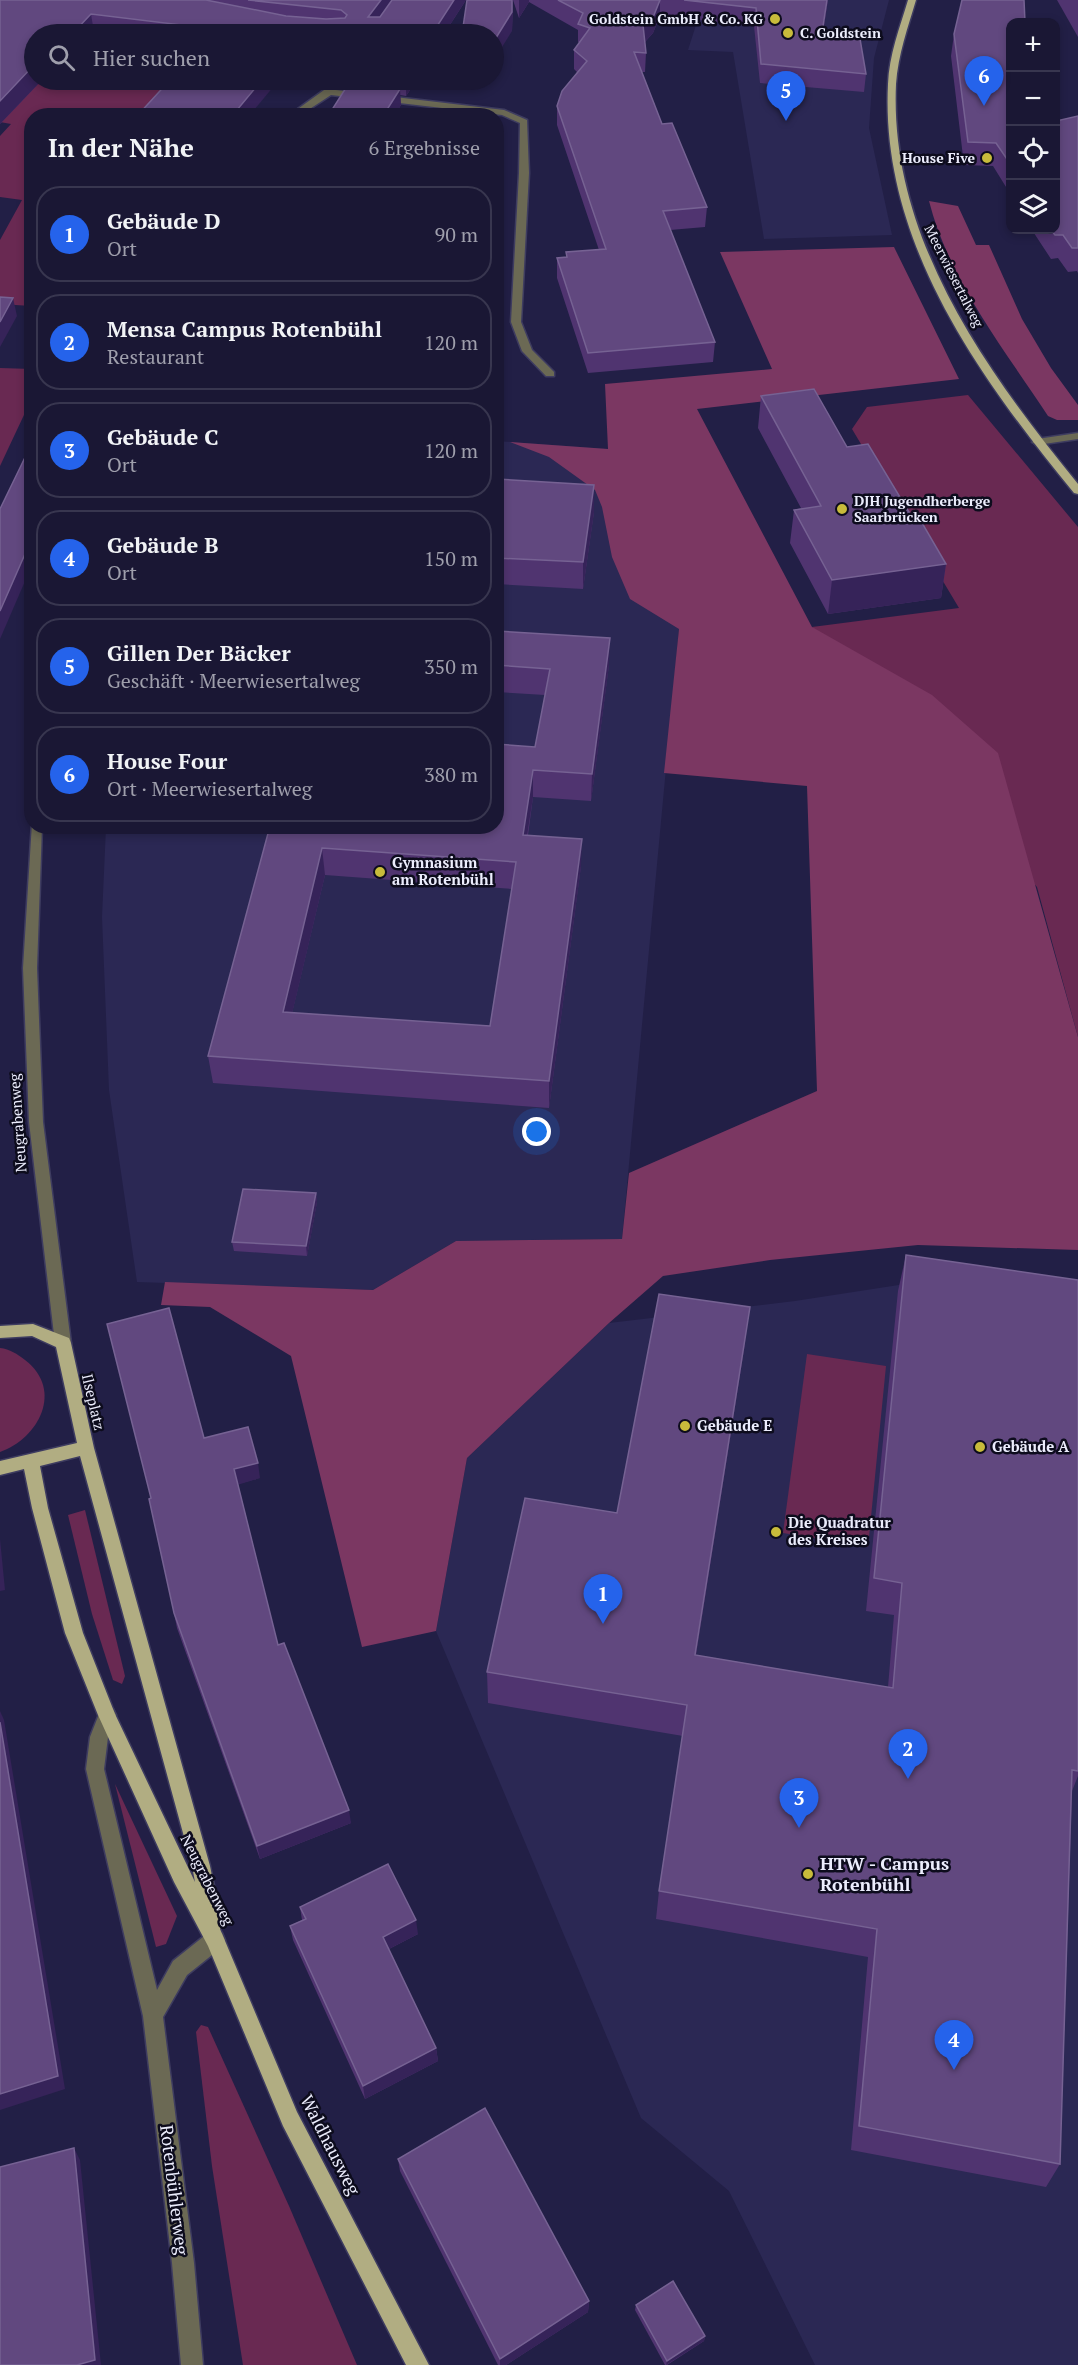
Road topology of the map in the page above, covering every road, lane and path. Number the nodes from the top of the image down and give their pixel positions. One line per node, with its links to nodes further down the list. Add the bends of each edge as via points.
1 (912, 0): 9 (main road, Meerwiesertalweg, via 892,83 895,153 909,216 917,241 993,382)
2 (331, 90): 3 (street)
3 (329, 92): 4 (street); 5 (street)
4 (304, 108)
5 (469, 108)
6 (504, 113): 7 (street, via 524,122 516,322 527,351)
7 (550, 374)
8 (1078, 436): 9 (street)
9 (1037, 442): 10 (main road, Meerwiesertalweg)
10 (1078, 491)
11 (36, 834): 13 (street, Neugrabenweg, via 30,968 36,1122)
12 (0, 1332): 13 (main road, via 33,1330)
13 (63, 1343): 14 (main road, Ilseplatz)
14 (86, 1448): 15 (main road, Ilseplatz); 18 (main road, Neugrabenweg, via 201,1866)
15 (32, 1462): 16 (main road, Ilseplatz); 17 (main road, Neugrabenweg, via 40,1508 74,1633)
16 (0, 1468)
17 (107, 1715): 18 (main road, Neugrabenweg); 19 (street, Rotenbühlerweg, via 99,1737 95,1769)
18 (215, 1940): 19 (street, via 180,1968); 21 (main road, Waldhausweg, via 290,2120)
19 (153, 2016): 20 (street, Rotenbühlerweg)
20 (192, 2365)
21 (418, 2365)

